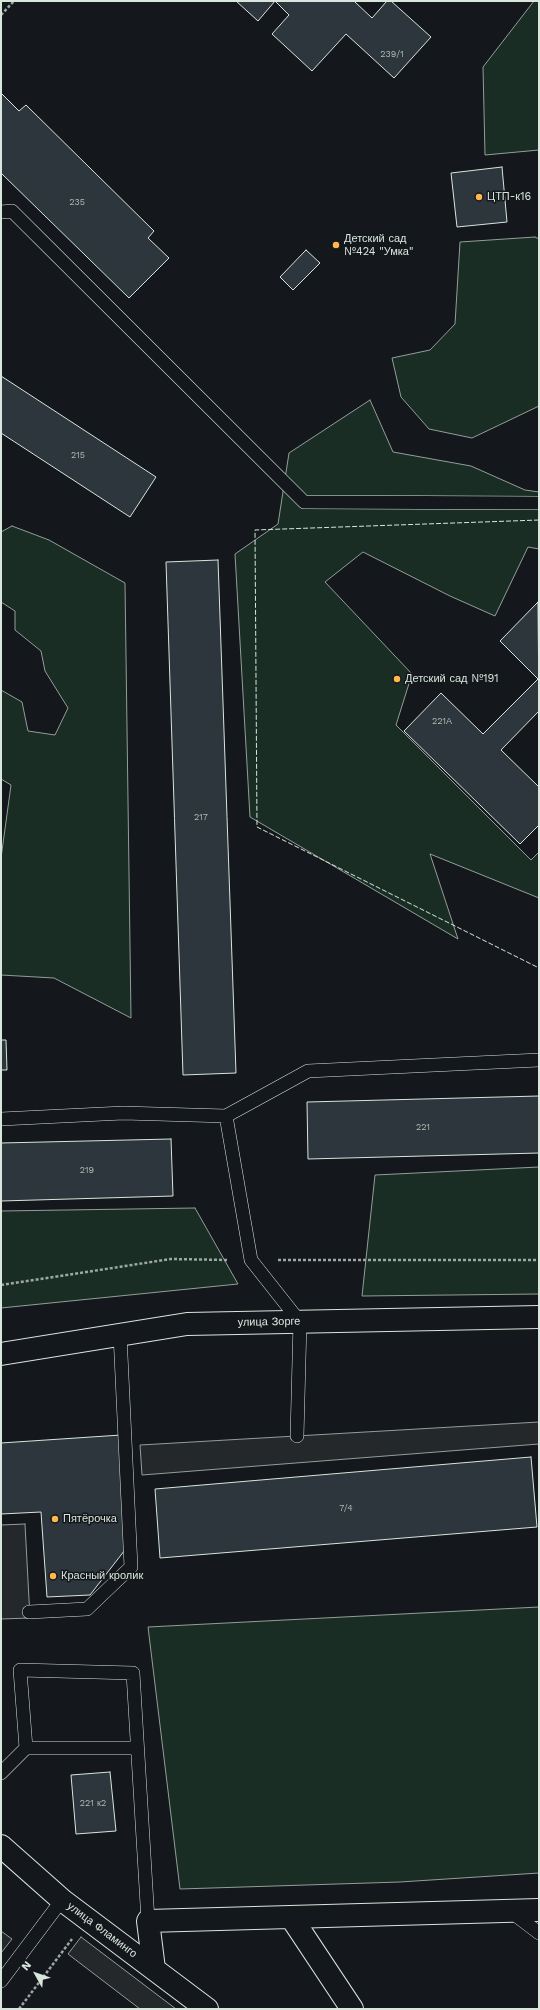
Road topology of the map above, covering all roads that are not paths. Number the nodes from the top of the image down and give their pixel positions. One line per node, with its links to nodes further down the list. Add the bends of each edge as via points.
1 (1, 212): 2 (lane, via 12,211 304,502)
2 (539, 503)
3 (539, 1060): 4 (lane, via 308,1071)
4 (226, 1116): 5 (lane, via 123,1113); 7 (lane, via 251,1260)
5 (1, 1119)
6 (539, 1317): 7 (street, улица Зорге)
7 (300, 1322): 8 (street, улица Зорге, via 188,1324); 10 (lane)
8 (120, 1334): 9 (street, улица Зорге); 11 (lane, via 131,1567 87,1609)
9 (1, 1354)
10 (297, 1436)
11 (29, 1612)
12 (26, 1748): 13 (lane); 13 (lane, via 20,1670 133,1673); 14 (lane)
13 (137, 1748): 20 (lane)
14 (1, 1773)
15 (1, 1846): 16 (street, улица Фламинго)
16 (62, 1900): 22 (street, улица Фламинго); 23 (lane)
17 (539, 1910): 18 (street)
18 (510, 1911): 19 (street); 21 (lane)
19 (291, 1917): 20 (street); 25 (street)
20 (148, 1921): 22 (street)
21 (539, 1933)
22 (154, 1969): 24 (street, улица Фламинго)
23 (2, 1979)
24 (207, 2009)
25 (352, 2009)

